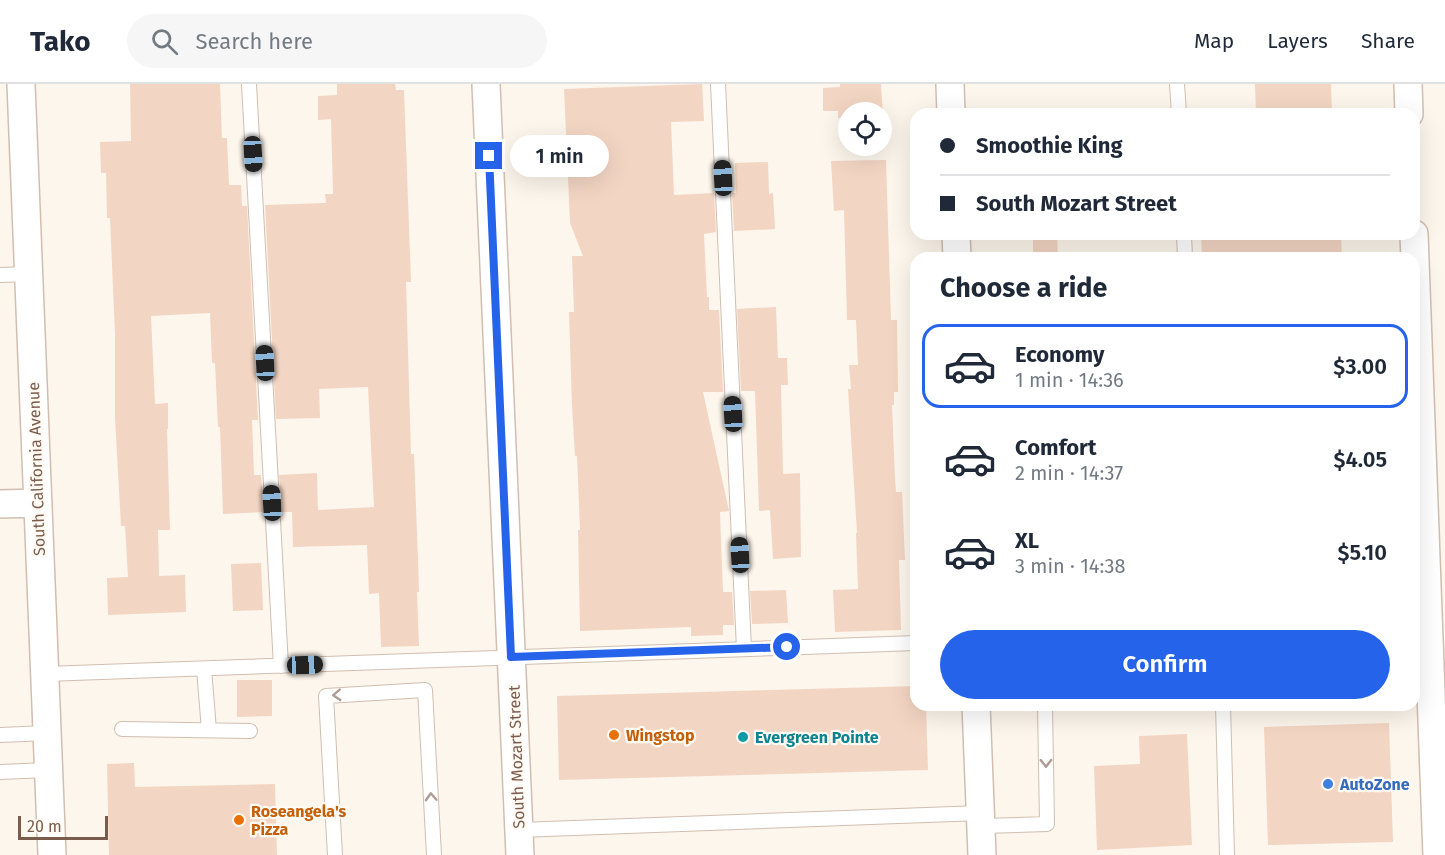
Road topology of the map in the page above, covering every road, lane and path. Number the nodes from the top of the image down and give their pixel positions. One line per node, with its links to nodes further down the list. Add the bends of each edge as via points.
1 (21, 84): 11 (street, South California Avenue)
2 (249, 84): 20 (lane)
3 (486, 84): 19 (street, South Mozart Street)
4 (718, 84): 18 (lane)
5 (950, 84): 8 (street)
6 (1177, 84): 9 (lane)
7 (1408, 84): 10 (street)
8 (951, 108)
9 (1179, 108)
10 (1409, 108)
11 (28, 274): 12 (lane); 14 (street, South California Avenue)
12 (0, 275)
13 (1420, 336): 16 (street)
14 (38, 503): 15 (street); 23 (street, South California Avenue)
15 (0, 504)
16 (1437, 626): 22 (street)
17 (910, 643): 18 (lane)
18 (744, 649): 19 (lane)
19 (511, 657): 20 (lane); 35 (street, South Mozart Street)
20 (281, 666): 21 (lane)
21 (204, 669): 23 (lane); 28 (lane)
22 (1422, 672): 41 (street)
23 (45, 675): 30 (street, South California Avenue)
24 (976, 711): 34 (street)
25 (1045, 711): 34 (lane, one-way to 34, via 1047,824)
26 (1223, 711): 40 (lane)
27 (122, 729): 28 (lane)
28 (209, 730): 29 (lane)
29 (250, 731)
30 (47, 733): 31 (lane); 32 (street, South California Avenue)
31 (0, 735)
32 (48, 770): 33 (lane); 36 (street, South California Avenue)
33 (0, 772)
34 (981, 819): 35 (lane); 39 (street)
35 (519, 842)
36 (52, 855)
37 (335, 855): 38 (lane, one-way to 37, via 425,690 326,696)
38 (434, 855)
39 (982, 855)
40 (1227, 855)
41 (1437, 855)

